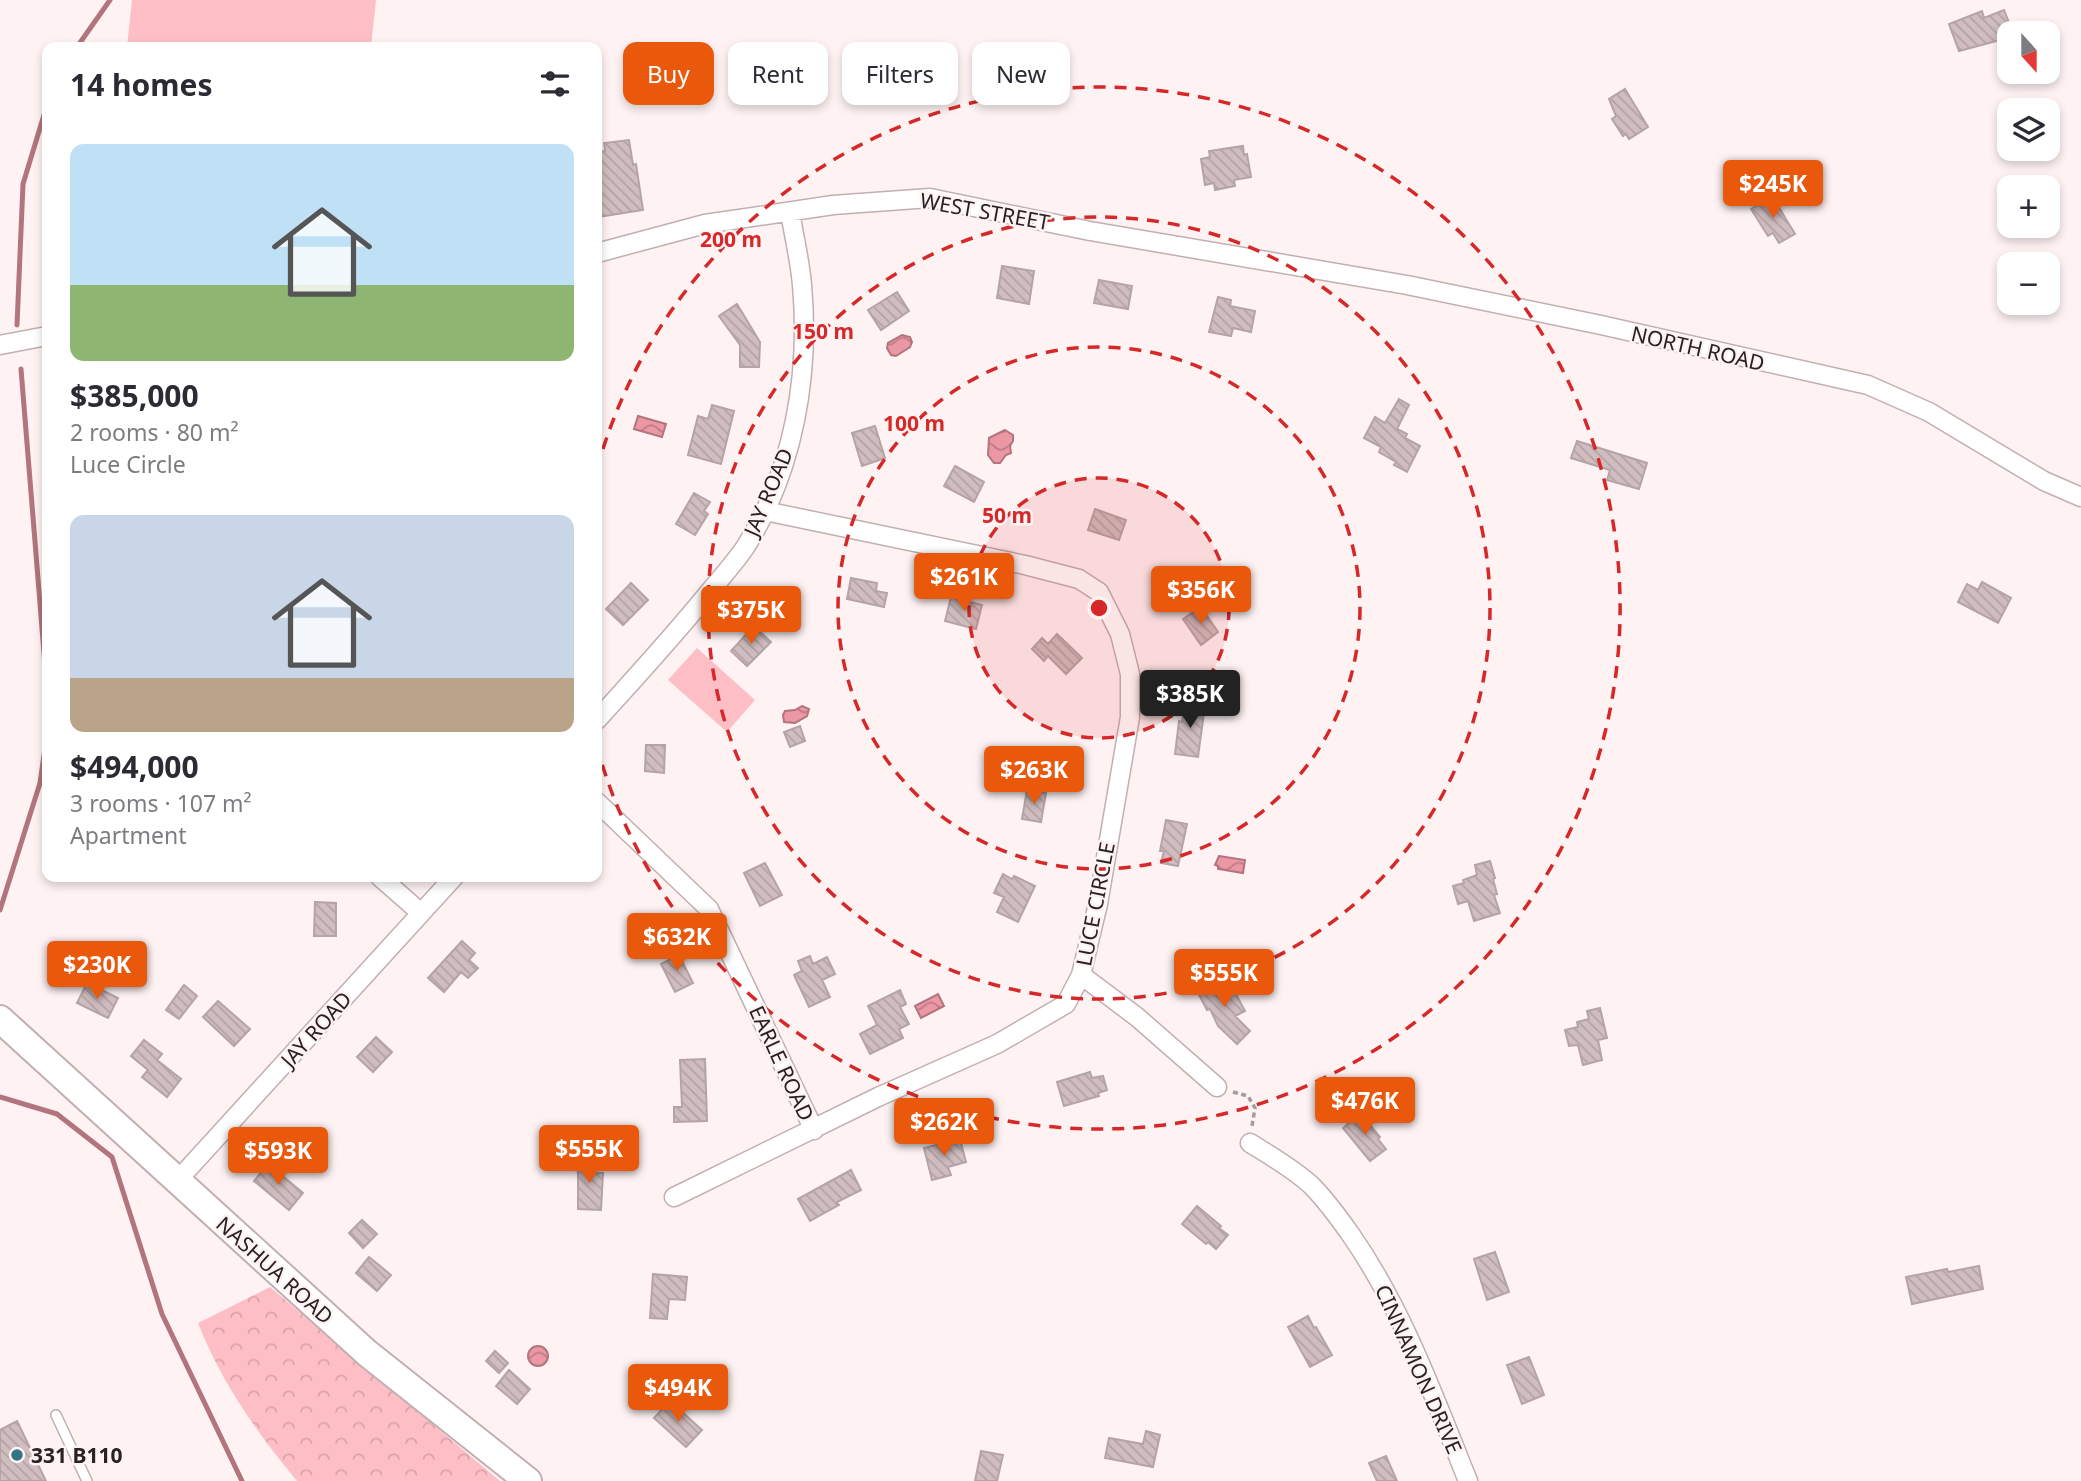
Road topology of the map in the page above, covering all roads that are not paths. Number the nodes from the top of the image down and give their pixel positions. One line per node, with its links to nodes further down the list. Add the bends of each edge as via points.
1 (790, 212): 2 (street, WEST STREET, via 705,225); 3 (street, WEST STREET, via 930,198); 7 (street, JAY ROAD, via 802,285 802,371 784,466)
2 (602, 252)
3 (1291, 265): 6 (street, NORTH ROAD, via 1407,285 1868,385 1929,412 2035,476)
4 (42, 337): 5 (street)
5 (0, 345)
6 (2081, 497)
7 (765, 511): 8 (street, JAY ROAD, via 745,547); 13 (street, LUCE CIRCLE, via 1025,565 1079,579 1099,592 1120,634 1130,674 1130,717)
8 (602, 715)
9 (602, 807): 16 (street, EARLE ROAD, via 709,909)
10 (386, 882): 12 (street)
11 (450, 882): 12 (street, JAY ROAD)
12 (421, 914): 18 (street, JAY ROAD)
13 (1081, 975): 15 (street); 16 (street, LUCE CIRCLE, via 1066,1004 1008,1038)
14 (0, 1019): 18 (main road, NASHUA ROAD)
15 (1217, 1087)
16 (814, 1130): 19 (street, LUCE CIRCLE)
17 (1250, 1143): 23 (street, CINNAMON DRIVE, via 1313,1187 1367,1258 1416,1352)
18 (177, 1181): 22 (main road, NASHUA ROAD, via 367,1353)
19 (674, 1196)
20 (56, 1415): 21 (lane)
21 (87, 1481)
22 (528, 1481)
23 (1468, 1481)

